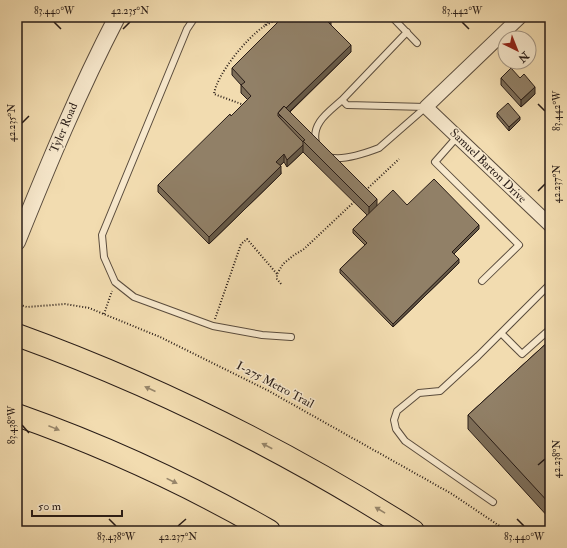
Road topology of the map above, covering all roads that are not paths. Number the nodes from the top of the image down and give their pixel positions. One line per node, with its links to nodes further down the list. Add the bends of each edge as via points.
1 (117, 17): 11 (street, Tyler Road, via 74,104)
2 (195, 17): 17 (lane, via 187,29 102,235 104,257 115,282 134,297 213,326 262,335)
3 (392, 17): 5 (lane)
4 (520, 17): 8 (street)
5 (407, 32): 6 (lane); 7 (lane)
6 (417, 43)
7 (342, 100): 8 (lane, via 347,105); 8 (lane, via 316,127 315,141 329,157 339,158 379,148)
8 (426, 107): 9 (street, Samuel Barton Drive)
9 (458, 137): 10 (street, Samuel Barton Drive); 12 (lane, via 435,162 519,245)
10 (550, 225)
11 (17, 242)
12 (482, 281)
13 (550, 284): 15 (lane)
14 (550, 329): 15 (lane, via 522,354)
15 (501, 333): 19 (lane, via 440,391 419,393 397,411 394,420 396,430 405,441)
16 (17, 335): 21 (highway, one-way to 16, via 294,460 215,420 146,388)
17 (291, 337)
18 (17, 415): 20 (highway, one-way to 20, via 129,461)
19 (492, 502)
20 (269, 531)
21 (413, 531)

